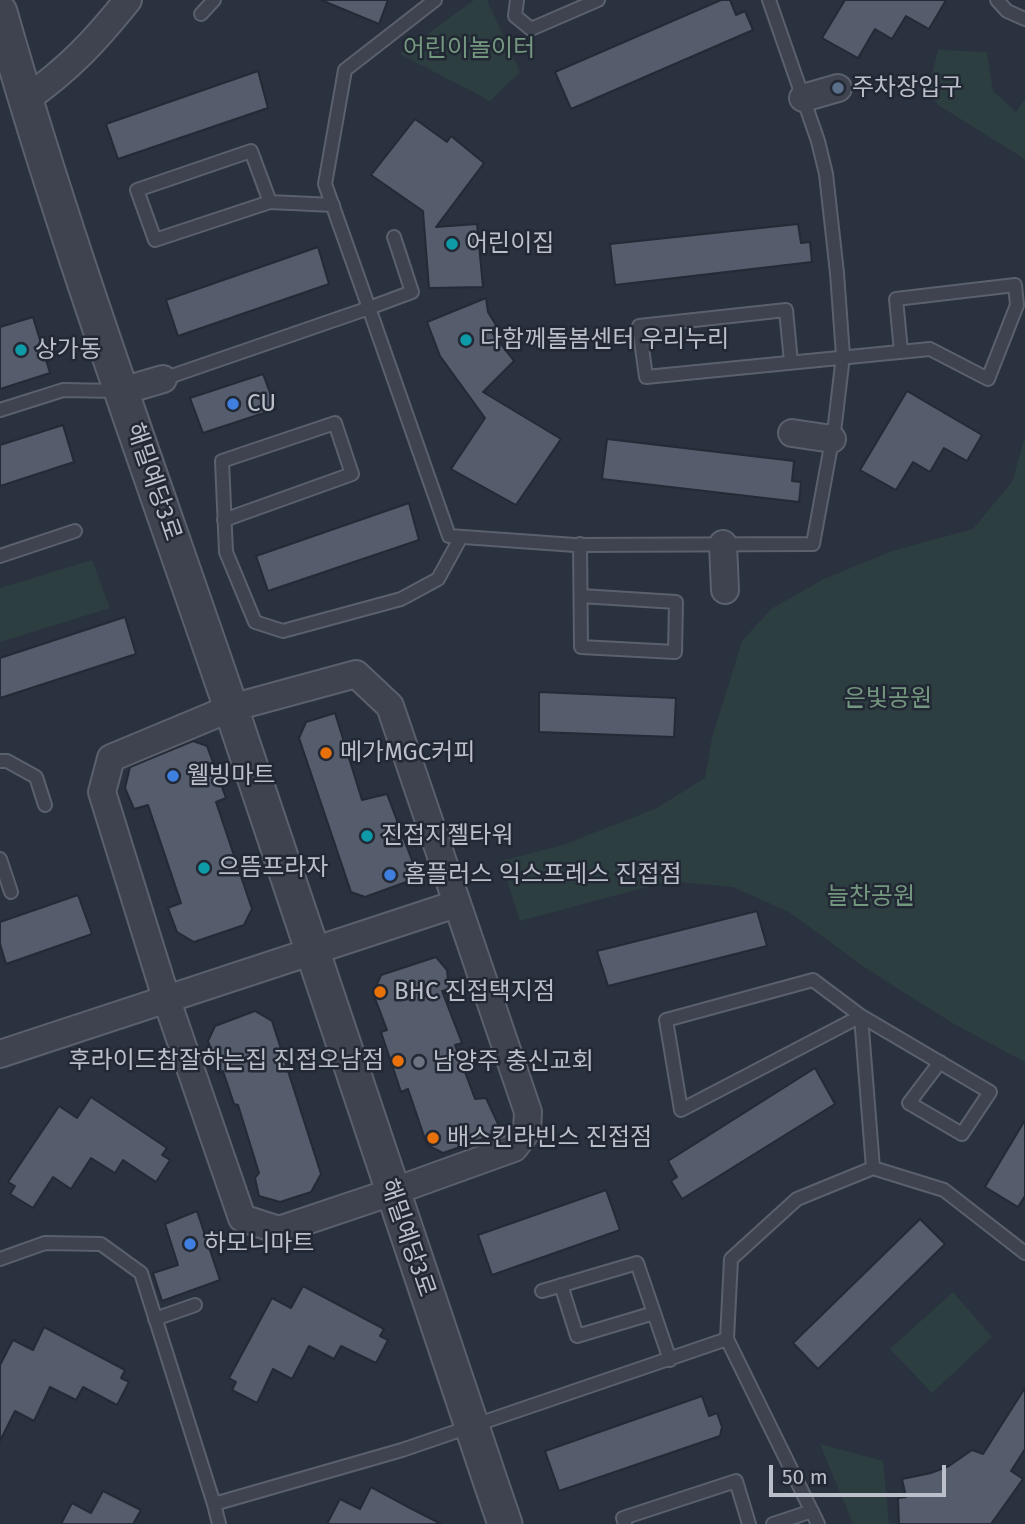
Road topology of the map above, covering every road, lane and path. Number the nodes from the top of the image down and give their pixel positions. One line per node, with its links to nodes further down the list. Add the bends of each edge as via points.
1 (128, 0): 13 (street, via 88,49)
2 (214, 0): 9 (lane)
3 (435, 0): 15 (lane, via 345,70 325,184)
4 (517, 0): 5 (lane, via 514,16 531,29)
5 (598, 0)
6 (769, 0): 12 (lane)
7 (997, 0): 10 (lane)
8 (0, 12): 13 (street, 해밀예당3로)
9 (201, 14)
10 (1025, 19)
11 (838, 88): 12 (street)
12 (803, 98): 19 (lane, via 826,174)
13 (25, 100): 22 (street, 해밀예당3로)
14 (270, 202): 14 (lane, via 155,240 137,190 251,151); 15 (lane)
15 (333, 205): 17 (lane)
16 (394, 237): 17 (lane, via 412,292)
17 (369, 308): 21 (lane); 28 (lane, via 449,536)
18 (901, 351): 18 (lane, via 930,349 988,379 1017,305 1015,285 896,299); 19 (lane)
19 (843, 356): 20 (lane); 25 (lane)
20 (791, 362): 20 (lane, via 646,377 639,326 786,310)
21 (163, 379): 22 (street)
22 (122, 391): 23 (lane, via 63,390); 34 (street, 해밀예당3로)
23 (0, 410)
24 (792, 433): 25 (street)
25 (832, 439): 30 (lane, via 813,544)
26 (224, 520): 26 (lane, via 222,461 335,423 352,474); 28 (lane, via 226,552 255,622 283,631 401,600 438,579)
27 (75, 531): 31 (lane)
28 (461, 537): 29 (lane)
29 (580, 544): 30 (lane); 33 (lane)
30 (723, 544): 32 (street)
31 (0, 556)
32 (725, 590)
33 (581, 596): 33 (lane, via 581,646 675,652 676,602)
34 (231, 708): 39 (street, via 356,674 390,706); 40 (street, 해밀예당3로); 41 (street, via 111,758 102,792)
35 (0, 761): 36 (lane, via 36,777)
36 (45, 805)
37 (0, 859): 38 (lane)
38 (11, 892)
39 (456, 904): 40 (street); 46 (street, via 528,1112 527,1131 514,1148)
40 (313, 950): 41 (street); 46 (street, 해밀예당3로)
41 (166, 998): 43 (street); 46 (street, via 243,1218 279,1230)
42 (861, 1016): 42 (lane, via 813,980 666,1020 681,1110); 44 (lane); 45 (lane)
43 (0, 1054)
44 (940, 1062): 44 (lane, via 990,1092 962,1134 909,1103)
45 (873, 1168): 47 (lane, via 944,1190); 54 (lane, via 797,1199 731,1259)
46 (392, 1192): 56 (street, 해밀예당3로)
47 (1025, 1253)
48 (0, 1259): 53 (lane, via 45,1242 101,1244 141,1273)
49 (561, 1285): 50 (lane); 52 (lane, via 637,1263); 52 (lane, via 577,1336)
50 (542, 1291)
51 (195, 1305): 53 (lane)
52 (654, 1313): 55 (lane)
53 (155, 1319): 57 (lane)
54 (727, 1339): 55 (lane); 58 (lane)
55 (670, 1360): 56 (lane)
56 (472, 1427): 57 (lane); 60 (street, 해밀예당3로)
57 (214, 1504): 59 (lane)
58 (812, 1511): 63 (lane); 64 (lane)
59 (219, 1524)
60 (505, 1524)
61 (625, 1524): 62 (lane, via 623,1518 736,1481)
62 (749, 1524)
63 (773, 1524)
64 (818, 1524)

